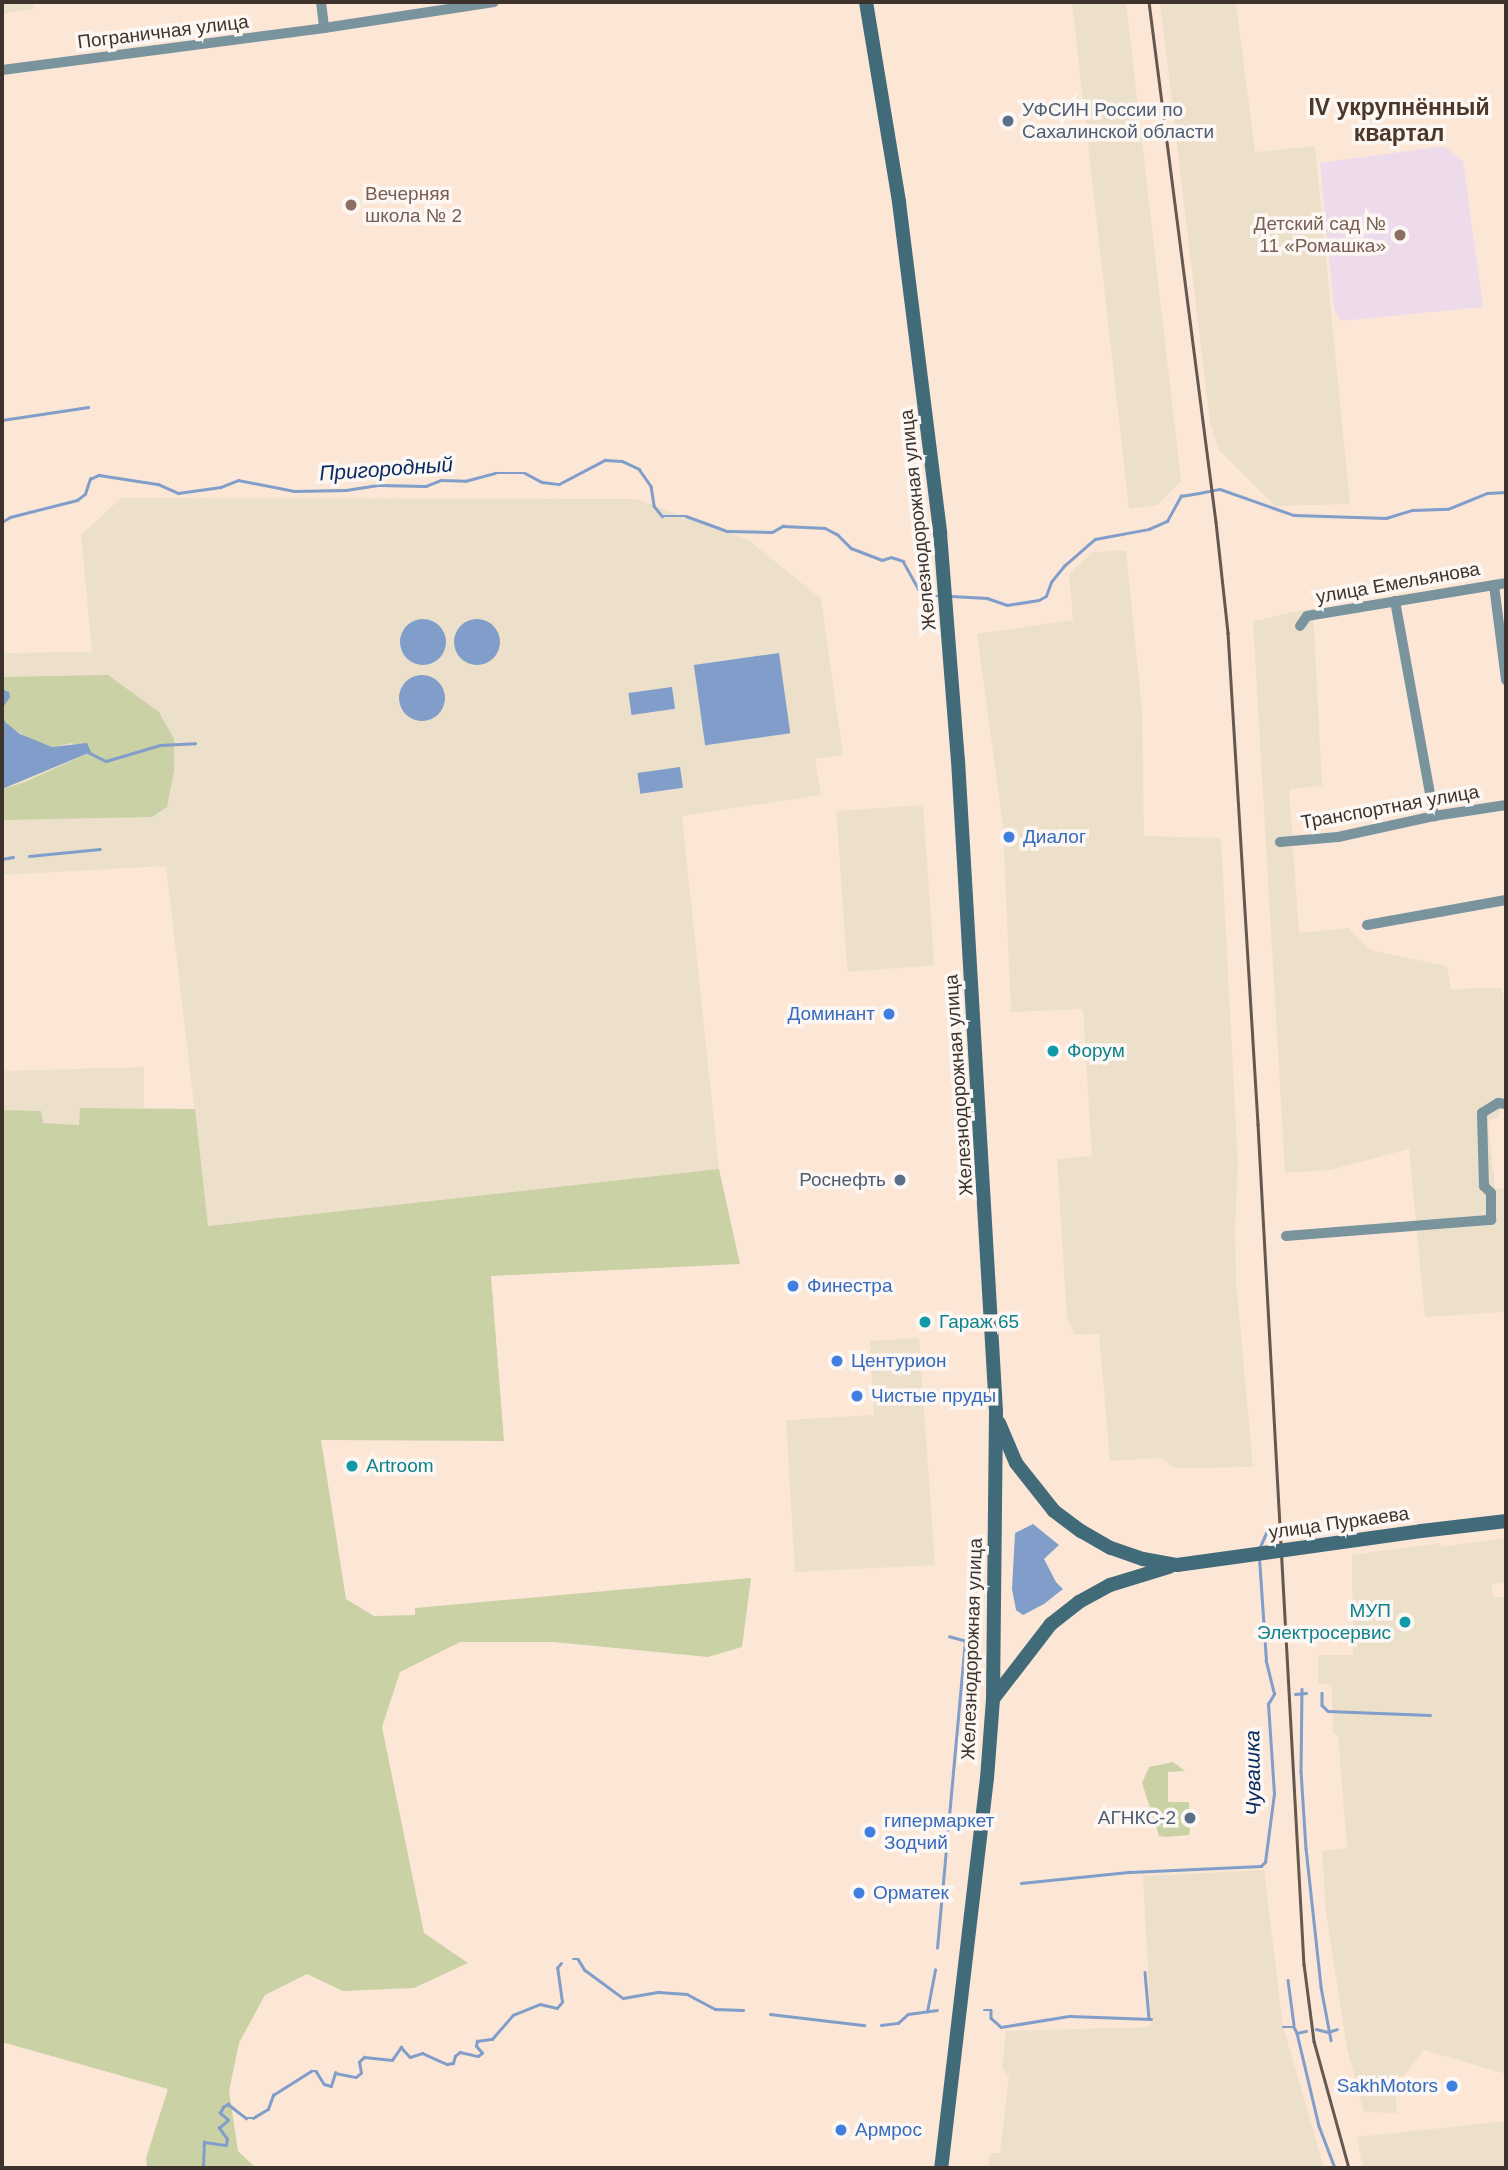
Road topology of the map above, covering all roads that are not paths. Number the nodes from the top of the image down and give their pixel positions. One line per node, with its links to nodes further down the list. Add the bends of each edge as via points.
1 (321, 2): 4 (street)
2 (494, 2): 4 (street, Пограничная улица)
3 (866, 2): 18 (main road, Железнодорожная улица, via 922,372 943,577)
4 (324, 28): 5 (street, Пограничная улица)
5 (2, 71)
6 (1506, 583): 7 (street, улица Емельянова)
7 (1494, 585): 8 (street, улица Емельянова); 10 (street)
8 (1395, 601): 9 (street, улица Емельянова, via 1307,616); 12 (street)
9 (1300, 626)
10 (1506, 680)
11 (1506, 805): 12 (street, Транспортная улица)
12 (1434, 816): 13 (street, Транспортная улица, via 1338,837)
13 (1280, 842)
14 (1506, 900): 15 (street)
15 (1367, 925)
16 (1502, 1103): 17 (street, via 1482,1113 1480,1129 1491,1220)
17 (1286, 1236)
18 (996, 1412): 20 (main road, via 1004,1438 1031,1486 1054,1510 1091,1537 1143,1559); 21 (main road, Железнодорожная улица)
19 (1506, 1521): 20 (main road, улица Пуркаева, bridge)
20 (1177, 1565): 21 (main road, via 1110,1585 1079,1602 1051,1624)
21 (993, 1699): 22 (main road, Железнодорожная улица)
22 (941, 2168)

